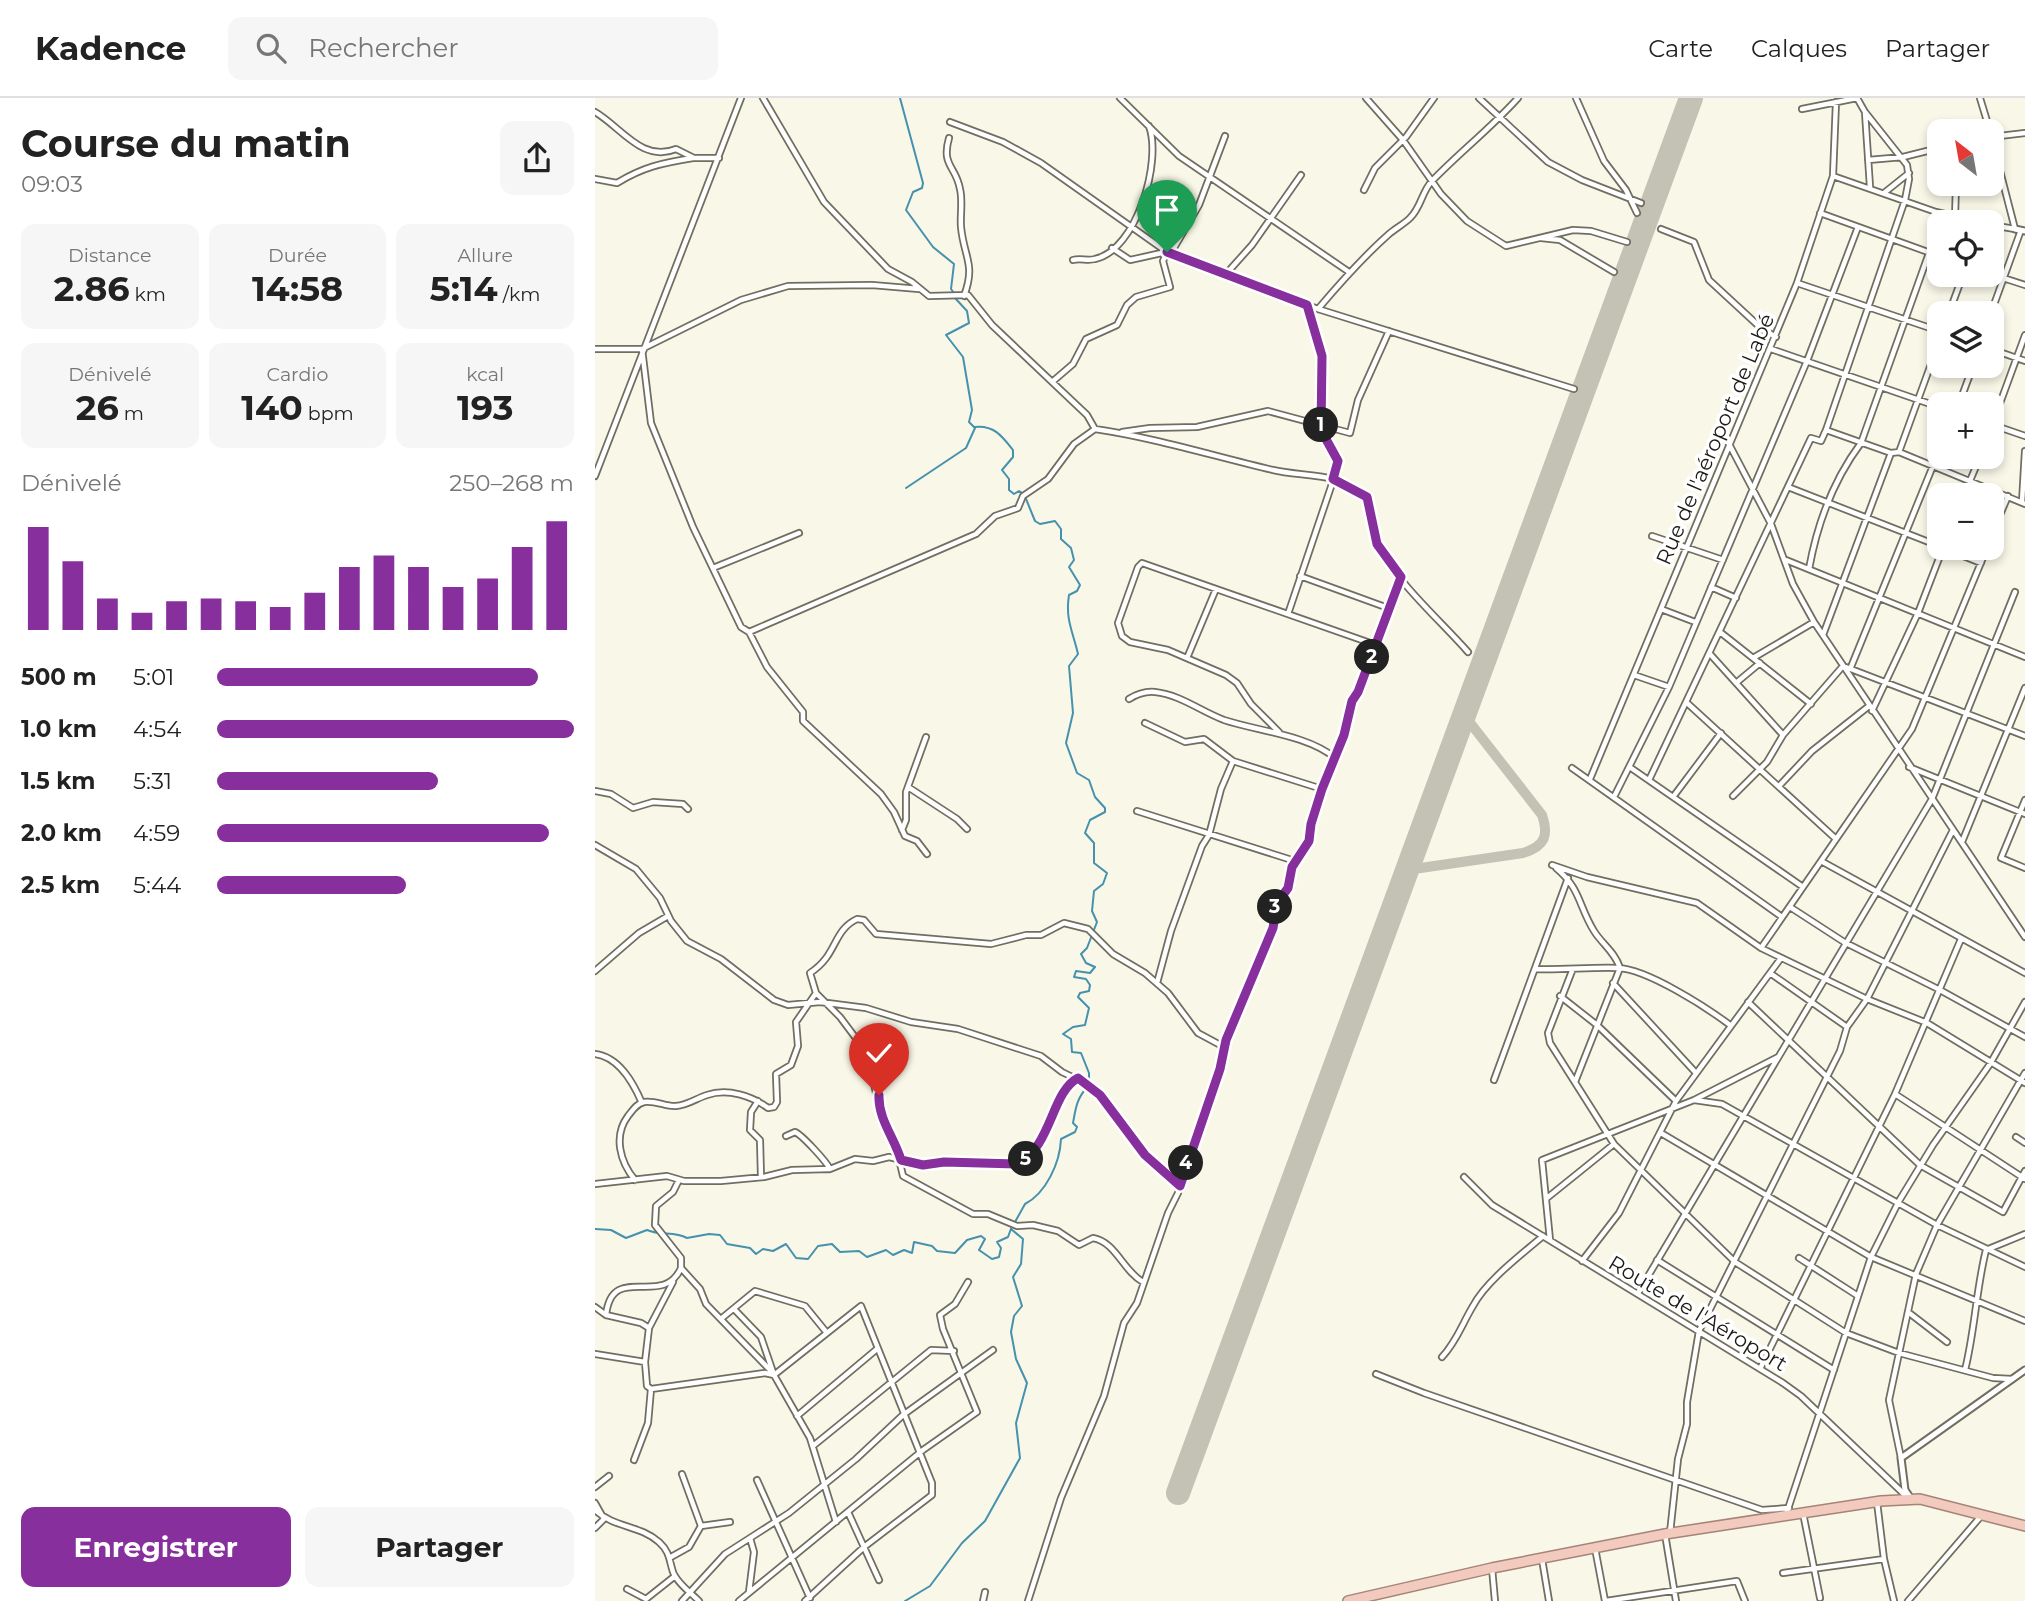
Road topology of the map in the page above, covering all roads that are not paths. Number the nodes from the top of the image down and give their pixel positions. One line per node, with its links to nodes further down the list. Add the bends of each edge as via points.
1 (741, 98): 27 (street)
2 (763, 98): 64 (street, via 824,202 888,269)
3 (1120, 98): 18 (street)
4 (1366, 98): 23 (street)
5 (1434, 98): 23 (street)
6 (1479, 98): 15 (street)
7 (1518, 98): 15 (street)
8 (1576, 98): 39 (street, via 1604,161)
9 (1857, 98): 11 (street); 14 (street)
10 (1980, 98): 16 (street)
11 (1836, 102): 12 (street); 32 (street, Rue de l'aéroport de Labé)
12 (1802, 109)
13 (595, 112): 26 (street, via 650,152 662,155 676,149)
14 (1865, 113): 25 (street); 28 (street)
15 (1501, 117): 35 (street); 39 (street, via 1548,162)
16 (1986, 119)
17 (950, 122): 46 (street, via 1041,163)
18 (1148, 124): 31 (street, via 1178,156); 46 (street, via 1154,140 1147,189)
19 (2025, 133): 21 (street)
20 (1225, 136): 31 (street)
21 (2004, 136)
22 (949, 138): 66 (street, via 945,157 960,185 961,227 971,261)
23 (1403, 140): 35 (street); 37 (street, via 1375,168)
24 (1927, 151): 25 (street)
25 (1903, 157): 28 (street); 29 (street)
26 (694, 158): 27 (street); 34 (street, via 643,167 617,183)
27 (719, 159): 77 (street)
28 (1868, 160): 36 (street)
29 (1909, 173): 38 (street); 40 (street)
30 (1301, 175): 45 (street)
31 (1207, 176): 45 (street); 54 (street, via 1199,205)
32 (1833, 176): 36 (street); 44 (street, Rue de l'aéroport de Labé)
33 (2004, 177): 49 (street)
34 (595, 179)
35 (1433, 180): 50 (street, via 1467,220 1506,246); 58 (street, via 1410,219)
36 (1870, 187): 38 (street)
37 (1364, 190)
38 (1884, 193): 40 (street)
39 (1631, 200): 41 (street); 43 (street)
40 (1905, 200): 42 (street); 51 (street)
41 (1641, 203)
42 (1929, 210)
43 (1637, 213)
44 (1820, 214): 47 (street); 62 (street, Rue de l'aéroport de Labé)
45 (1270, 218): 58 (street); 60 (street)
46 (1132, 227): 53 (street); 54 (street)
47 (1858, 227): 51 (street); 65 (street)
48 (1661, 229): 74 (street, via 1694,242 1709,281)
49 (2020, 230): 61 (street)
50 (1537, 237): 52 (street, via 1580,230); 59 (street, via 1560,240)
51 (1892, 239): 55 (street); 68 (street)
52 (1627, 242)
53 (1112, 248): 54 (street, via 1130,260); 57 (street, via 1095,260)
54 (1169, 252): 60 (street); 84 (street, via 1163,261 1171,287 1136,297 1117,325 1086,339 1073,364)
55 (1927, 252)
56 (1927, 259): 70 (street)
57 (1073, 260)
58 (1349, 272): 69 (street)
59 (1614, 272)
60 (1226, 274): 67 (street)
61 (2004, 278): 63 (street)
62 (1797, 283): 65 (street); 74 (street, Rue de l'aéroport de Labé)
63 (2025, 285)
64 (920, 289): 66 (street, via 929,296); 77 (street, via 788,285 741,300)
65 (1832, 295): 68 (street); 80 (street)
66 (964, 296): 84 (street)
67 (1307, 305): 69 (street); 90 (street, via 1322,356)
68 (1868, 307): 70 (street); 82 (street)
69 (1318, 309): 72 (street)
70 (1905, 320): 71 (street); 85 (street)
71 (1927, 327)
72 (1389, 331): 86 (street); 90 (street, via 1358,400 1350,433)
73 (2025, 335): 79 (street)
74 (1776, 337): 75 (street, Rue de l'aéroport de Labé)
75 (1771, 348): 80 (street); 97 (street, Rue de l'aéroport de Labé)
76 (595, 349): 77 (street)
77 (642, 349): 105 (street); 127 (street, via 651,423)
78 (2004, 354): 79 (street)
79 (2017, 358): 81 (street); 87 (street)
80 (1807, 361): 82 (street); 108 (street)
81 (2025, 361)
82 (1845, 374): 85 (street); 92 (street)
83 (1927, 375): 88 (street)
84 (1052, 382): 91 (street, via 1087,415)
85 (1882, 387): 88 (street); 96 (street)
86 (1574, 389)
87 (2004, 393)
88 (1918, 400): 89 (street); 98 (street)
89 (1927, 403)
90 (1320, 423): 94 (street, via 1257,411 1197,428); 106 (street, via 1338,461)
91 (1095, 429): 94 (street); 144 (street, via 1079,439 1052,475 1025,496 1018,508 995,516 976,534)
92 (1826, 430): 96 (street); 109 (street, via 1821,442 1811,438)
93 (2004, 430): 95 (street)
94 (1120, 433): 106 (street, via 1274,470)
95 (2025, 436)
96 (1861, 443): 100 (street); 111 (street)
97 (1729, 444): 108 (street); 120 (street, Rue de l'aéroport de Labé)
98 (1899, 452): 100 (street); 101 (street)
99 (2025, 452): 112 (street)
100 (1891, 453): 114 (street)
101 (1927, 463)
102 (1930, 469): 117 (street)
103 (1942, 469): 107 (street)
104 (1975, 469): 107 (street)
105 (595, 476)
106 (1333, 479): 129 (street); 130 (street, via 1367,497 1377,544)
107 (1970, 481): 110 (street)
108 (1753, 486): 115 (street); 121 (street)
109 (1788, 487): 111 (street); 115 (street)
110 (2008, 496): 112 (street); 113 (street)
111 (1829, 503): 114 (street); 128 (street)
112 (2024, 503)
113 (2004, 505)
114 (1867, 518): 117 (street); 131 (street)
115 (1772, 524): 122 (street); 135 (street)
116 (799, 533): 127 (street)
117 (1905, 533): 119 (street); 136 (street)
118 (1653, 536): 120 (street)
119 (1927, 541)
120 (1686, 546): 121 (street); 138 (street, Rue de l'aéroport de Labé)
121 (1723, 560): 132 (street)
122 (1786, 560): 128 (street); 141 (street, via 1793,584)
123 (1937, 560): 139 (street)
124 (1974, 560): 126 (street)
125 (1982, 560): 126 (street)
126 (1981, 563): 143 (street)
127 (713, 568): 144 (street, via 741,627)
128 (1809, 569): 131 (street)
129 (1300, 576): 137 (street); 140 (street)
130 (1401, 577): 137 (street); 149 (street)
131 (1843, 583): 136 (street); 146 (street)
132 (1711, 587): 135 (street); 142 (street)
133 (1216, 589): 140 (street); 152 (street); 152 (street, via 1145,562 1138,567 1118,631 1130,642)
134 (2015, 592): 148 (street)
135 (1736, 598): 145 (street)
136 (1879, 598): 139 (street); 156 (street)
137 (1388, 608): 147 (street)
138 (1661, 609): 142 (street); 157 (street, Rue de l'aéroport de Labé)
139 (1918, 613): 143 (street); 158 (street)
140 (1288, 614): 147 (street)
141 (1814, 621): 146 (street); 153 (street)
142 (1695, 622): 160 (street)
143 (1954, 628): 148 (street); 162 (street)
144 (749, 632): 199 (street, via 767,667 803,712 803,721 880,794)
145 (1720, 632): 150 (street); 153 (street)
146 (1823, 635): 155 (street)
147 (1376, 645): 176 (street)
148 (1994, 645): 151 (street); 167 (street)
149 (1468, 652)
150 (1710, 654): 159 (street); 164 (street)
151 (2025, 657)
152 (1187, 658): 170 (street, via 1237,683)
153 (1753, 658): 154 (street)
154 (1760, 663): 159 (street); 165 (street)
155 (1843, 666): 156 (street); 165 (street); 166 (street)
156 (1851, 667): 158 (street)
157 (1634, 675): 160 (street); 182 (street, Rue de l'aéroport de Labé)
158 (1888, 682): 162 (street); 166 (street)
159 (1736, 683): 172 (street)
160 (1669, 687): 180 (street)
161 (2025, 688): 169 (street)
162 (1926, 696): 167 (street); 175 (street)
163 (1129, 699): 170 (street, via 1151,691 1167,694 1221,719)
164 (1686, 702): 171 (street); 184 (street)
165 (1811, 704): 172 (street)
166 (1871, 709): 175 (street); 185 (street, via 1812,751)
167 (1967, 713): 169 (street); 183 (street)
168 (1145, 723): 177 (street, via 1185,742 1204,739)
169 (2008, 729): 173 (street); 191 (street)
170 (1279, 732): 176 (street)
171 (1721, 733): 181 (street); 192 (street)
172 (1783, 735): 181 (street)
173 (2025, 736)
174 (926, 737): 186 (street)
175 (1898, 750): 178 (street); 202 (street)
176 (1335, 758): 187 (street)
177 (1233, 761): 187 (street); 201 (street)
178 (1909, 766): 183 (street); 193 (street)
179 (1572, 768): 182 (street)
180 (1631, 768): 184 (street); 189 (street)
181 (1761, 768): 185 (street); 190 (street)
182 (1590, 779): 189 (street)
183 (1940, 779): 191 (street); 193 (street)
184 (1649, 780): 192 (street)
185 (1780, 785): 202 (street)
186 (908, 787): 198 (street); 199 (street)
187 (1322, 789): 206 (street, via 1309,841)
188 (595, 791): 195 (street, via 611,794 633,808 660,802 683,804)
189 (1615, 795): 215 (street)
190 (1733, 796)
191 (1981, 796): 197 (street); 203 (street)
192 (1673, 797): 210 (street)
193 (1932, 799): 200 (street); 211 (street)
194 (2025, 800): 197 (street)
195 (688, 809)
196 (1137, 811): 201 (street)
197 (2023, 813): 208 (street, via 2001,858)
198 (967, 829)
199 (902, 830): 205 (street)
200 (1953, 830): 203 (street); 213 (street)
201 (1209, 835): 206 (street); 229 (street, via 1174,920)
202 (1836, 839): 207 (street)
203 (1962, 843): 216 (street)
204 (595, 845): 214 (street, via 636,869 660,898)
205 (927, 854)
206 (1296, 861): 247 (street)
207 (1821, 861): 210 (street); 211 (street)
208 (2025, 868)
209 (1568, 878): 219 (street, via 1552,865 1697,903); 222 (street, via 1576,886 1595,933); 223 (street)
210 (1803, 888): 212 (street)
211 (1873, 892): 213 (street); 218 (street)
212 (1790, 907): 215 (street); 218 (street)
213 (1909, 912): 217 (street); 221 (street)
214 (668, 916): 224 (street, via 639,933); 239 (street, via 695,947 711,952 774,1000)
215 (1782, 917): 219 (street)
216 (2025, 937)
217 (1961, 939): 227 (street); 231 (street)
218 (1844, 942): 221 (street); 228 (street)
219 (1761, 948): 220 (street)
220 (1781, 958): 226 (street); 228 (street)
221 (1884, 962): 231 (street); 234 (street)
222 (1620, 968): 225 (street); 230 (street); 242 (street, via 1703,1005)
223 (1536, 969): 225 (street); 255 (street)
224 (595, 971)
225 (1572, 971): 233 (street)
226 (1770, 973): 235 (street); 237 (street)
227 (2025, 973)
228 (1823, 979): 234 (street); 235 (street)
229 (1157, 983): 232 (street, via 1113,954 1092,933 1064,923 1041,935 991,944 958,944 876,934 864,920 857,919 843,927 827,961 810,973); 247 (street, via 1198,1033)
230 (1613, 983): 241 (street); 251 (street)
231 (1940, 990): 240 (street); 244 (street)
232 (816, 993): 236 (street); 239 (street)
233 (1560, 996): 241 (street); 257 (street, via 1548,1033)
234 (1867, 999): 240 (street); 243 (street)
235 (1811, 1001): 243 (street); 246 (street)
236 (823, 1002): 239 (street); 254 (street, via 958,1029 1041,1056); 275 (street, via 867,1053 882,1120)
237 (1748, 1002): 242 (street); 246 (street)
238 (2025, 1002): 244 (street)
239 (808, 1004): 260 (street, via 796,1022 798,1046 792,1065 776,1074 777,1102 768,1108)
240 (1927, 1023): 250 (street); 258 (street)
241 (1597, 1025): 257 (street); 261 (street)
242 (1730, 1025): 251 (street)
243 (1847, 1027): 253 (street)
244 (2010, 1030): 245 (street); 250 (street)
245 (2025, 1037)
246 (1788, 1041): 249 (street); 253 (street)
247 (1224, 1047): 288 (street)
248 (595, 1055): 262 (street, via 605,1055 625,1073)
249 (1779, 1056): 259 (street); 264 (street)
250 (1990, 1064): 256 (street); 266 (street)
251 (1696, 1073): 261 (street)
252 (2025, 1073): 256 (street)
253 (1826, 1077): 265 (street); 271 (street)
254 (1078, 1078): 275 (street, via 1065,1088 1040,1143 1017,1164 923,1165); 288 (street, via 1088,1084 1145,1155)
255 (1495, 1080)
256 (2023, 1081): 274 (street)
257 (1574, 1083): 268 (street)
258 (1895, 1094): 265 (street); 266 (street)
259 (1694, 1100): 263 (street); 264 (street, via 1722,1104)
260 (758, 1101): 262 (street, via 753,1096 707,1094 679,1106); 282 (street, via 751,1112 750,1130 760,1140)
261 (1676, 1101): 263 (street)
262 (642, 1103): 285 (street, via 621,1126 619,1139 623,1166)
263 (1674, 1108): 267 (street); 268 (street)
264 (1745, 1115): 271 (street); 276 (street)
265 (1878, 1128): 277 (street); 281 (street)
266 (1945, 1128): 274 (street); 277 (street)
267 (1661, 1133): 276 (street); 279 (street)
268 (1606, 1135): 273 (street); 291 (street, via 1542,1160)
269 (786, 1136): 278 (street, via 800,1133 808,1146 826,1158)
270 (2016, 1137): 272 (street)
271 (1794, 1142): 281 (street); 290 (street)
272 (2025, 1143)
273 (1613, 1144): 279 (street); 291 (street)
274 (1979, 1151): 284 (street); 289 (street)
275 (901, 1160): 278 (street, via 855,1159); 311 (street, via 903,1176 973,1214 1058,1231 1079,1245 1093,1238 1103,1240)
276 (1715, 1165): 290 (street); 293 (street)
277 (1920, 1166): 289 (street); 292 (street)
278 (830, 1169): 282 (street)
279 (1644, 1170): 293 (street); 303 (street, via 1619,1213)
280 (2025, 1171): 284 (street)
281 (1855, 1176): 292 (street); 295 (street)
282 (761, 1177): 286 (street)
283 (1464, 1177): 297 (street, Route de l'Aéroport, via 1492,1205)
284 (2023, 1178): 289 (street, via 2003,1212)
285 (635, 1180): 286 (street); 287 (street)
286 (679, 1180): 307 (street, via 656,1206 654,1218 681,1258)
287 (595, 1184)
288 (1180, 1186): 311 (street)
289 (1957, 1187): 294 (street)
290 (1767, 1195): 295 (street); 304 (street)
291 (1547, 1199): 298 (street)
292 (1899, 1201): 294 (street); 300 (street)
293 (1686, 1213): 302 (street); 304 (street)
294 (1937, 1225): 299 (street); 308 (street)
295 (1828, 1231): 300 (street); 305 (street)
296 (2025, 1234): 299 (street)
297 (1542, 1236): 298 (street, Route de l'Aéroport); 334 (street, via 1473,1304 1454,1344)
298 (1550, 1241): 303 (street, Route de l'Aéroport)
299 (1986, 1250): 306 (street); 316 (street)
300 (1871, 1257): 308 (street); 313 (street)
301 (1799, 1258): 305 (street)
302 (1657, 1260): 312 (street); 314 (street)
303 (1582, 1261): 312 (street, Route de l'Aéroport)
304 (1735, 1262): 314 (street); 315 (street)
305 (1811, 1265): 313 (street); 315 (street)
306 (2025, 1267)
307 (681, 1268): 309 (street); 321 (street)
308 (1916, 1274): 316 (street); 319 (street)
309 (674, 1280): 320 (street, via 656,1287 622,1287 614,1293); 323 (street)
310 (968, 1282): 331 (street, via 955,1304 940,1315)
311 (1143, 1282): 399 (street, via 1124,1323 1104,1396 1061,1498)
312 (1638, 1293): 324 (street, Route de l'Aéroport)
313 (1858, 1296): 326 (street)
314 (1716, 1297): 324 (street); 327 (street)
315 (1793, 1300): 326 (street); 327 (street)
316 (1976, 1301): 322 (street); 338 (street, via 1975,1331)
317 (595, 1307): 320 (street)
318 (734, 1309): 321 (street); 325 (street, via 755,1291 806,1306); 342 (street, via 761,1337)
319 (1908, 1312): 328 (street); 332 (street)
320 (606, 1315): 323 (street)
321 (722, 1318): 342 (street)
322 (2025, 1321)
323 (649, 1328): 335 (street)
324 (1699, 1331): 336 (street, Route de l'Aéroport); 356 (street)
325 (827, 1333): 329 (street, via 861,1306); 342 (street)
326 (1846, 1333): 332 (street); 337 (street)
327 (1777, 1336): 336 (street); 337 (street)
328 (1947, 1342)
329 (877, 1349): 344 (street); 348 (street)
330 (993, 1350): 340 (street)
331 (954, 1351): 340 (street); 344 (street, via 931,1350)
332 (1899, 1353): 338 (street); 351 (street, via 1889,1400)
333 (595, 1354): 335 (street)
334 (1442, 1357)
335 (645, 1362): 345 (street)
336 (1760, 1369): 346 (street, Route de l'Aéroport)
337 (1834, 1370): 346 (street)
338 (1965, 1370): 343 (street)
339 (2025, 1370): 343 (street)
340 (962, 1371): 347 (street); 350 (street, via 977,1412)
341 (1376, 1374): 356 (street)
342 (774, 1375): 345 (street); 348 (street)
343 (2013, 1379): 351 (street)
344 (890, 1381): 347 (street); 349 (street)
345 (651, 1389): 352 (street, via 648,1423)
346 (1820, 1414): 359 (street, Route de l'Aéroport); 364 (street)
347 (903, 1415): 350 (street); 357 (street, via 856,1459)
348 (797, 1416): 349 (street)
349 (813, 1446): 357 (street)
350 (919, 1454): 363 (street); 376 (street, via 932,1483 932,1495)
351 (1901, 1458): 359 (street)
352 (634, 1460)
353 (682, 1474): 371 (street)
354 (609, 1476): 358 (street)
355 (757, 1480): 368 (street)
356 (1677, 1480): 364 (street, via 1762,1510); 374 (street)
357 (823, 1482): 368 (street); 370 (street)
358 (595, 1487)
359 (1905, 1495): 360 (highway); 366 (highway)
360 (1877, 1502): 365 (highway); 381 (street)
361 (595, 1503): 367 (street)
362 (595, 1510): 367 (street)
363 (848, 1511): 370 (street); 376 (street)
364 (1787, 1512): 365 (highway); 374 (highway)
365 (1803, 1512): 383 (street)
366 (1983, 1514): 372 (highway); 407 (street)
367 (604, 1519): 373 (street); 378 (street, via 643,1531)
368 (776, 1521): 375 (street); 379 (street)
369 (730, 1522): 371 (street)
370 (836, 1522): 379 (street)
371 (701, 1526): 378 (street, via 687,1549)
372 (2025, 1526)
373 (595, 1528)
374 (1667, 1534): 377 (highway); 388 (street)
375 (750, 1538): 390 (street, via 725,1554); 391 (street, via 754,1552)
376 (864, 1548): 386 (street); 393 (street)
377 (1595, 1548): 380 (highway); 403 (street)
378 (671, 1558): 385 (street)
379 (793, 1558): 391 (street); 393 (street)
380 (1542, 1559): 382 (highway); 402 (street)
381 (1884, 1559): 383 (street); 406 (street)
382 (1492, 1568): 394 (highway); 401 (street)
383 (1814, 1568): 384 (street); 392 (street)
384 (1783, 1573)
385 (675, 1576): 387 (street, via 646,1599); 390 (street)
386 (879, 1580)
387 (627, 1589)
388 (1674, 1590): 403 (street); 404 (street); 405 (street, via 1739,1581)
389 (985, 1592): 398 (street)
390 (692, 1594): 395 (street); 396 (street)
391 (748, 1594): 397 (street)
392 (1820, 1598)
393 (808, 1599)
394 (1370, 1599): 400 (highway)
395 (682, 1601)
396 (699, 1601)
397 (739, 1601)
398 (983, 1601)
399 (1028, 1601)
400 (1348, 1601)
401 (1495, 1601)
402 (1549, 1601)
403 (1605, 1601)
404 (1676, 1601)
405 (1745, 1601)
406 (1894, 1601)
407 (1908, 1601)

